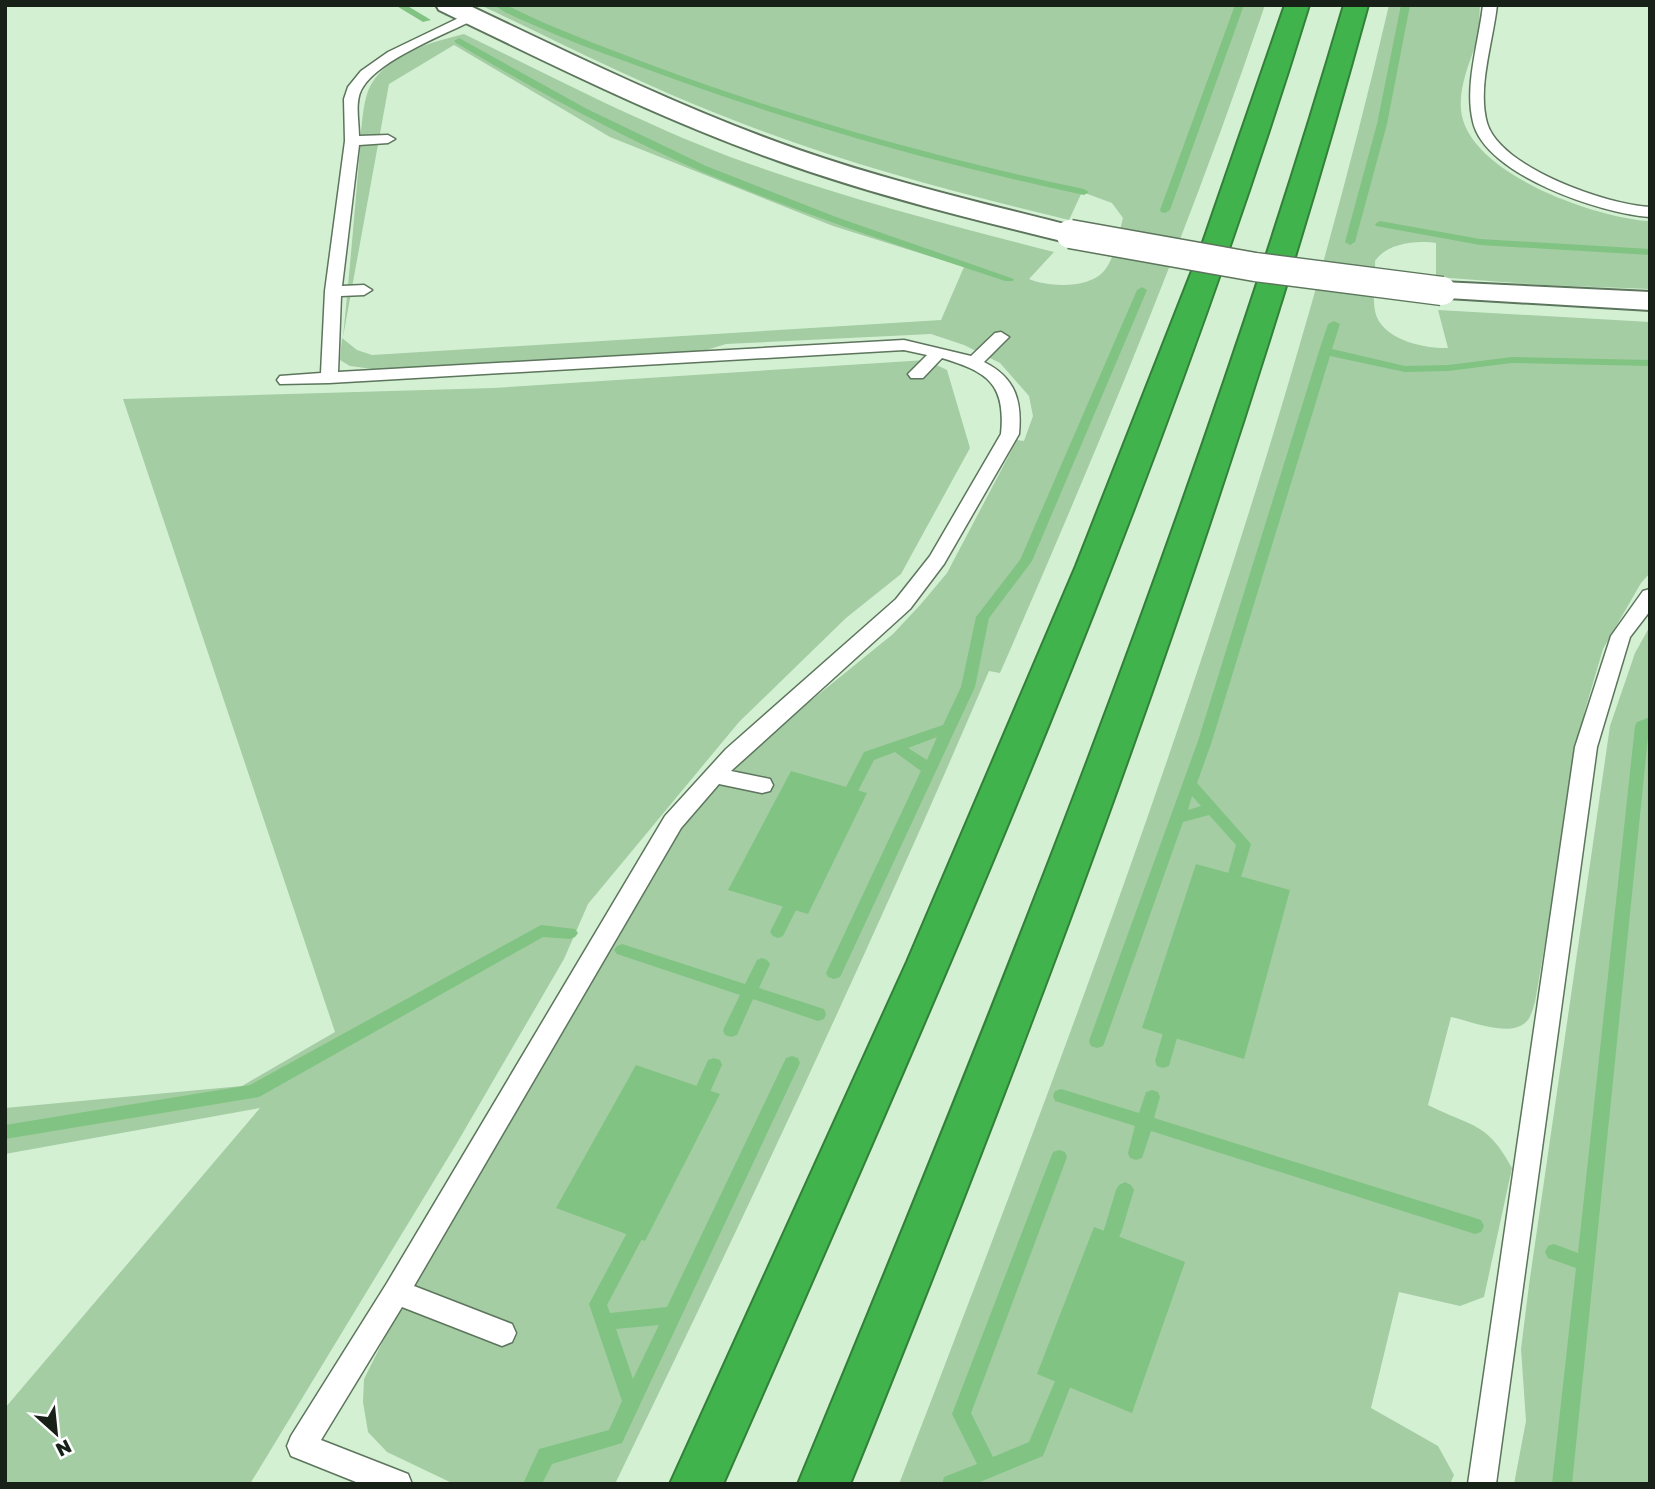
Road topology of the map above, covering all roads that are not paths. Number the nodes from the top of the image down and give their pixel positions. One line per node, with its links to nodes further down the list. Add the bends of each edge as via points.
1 (1297, 5): 23 (highway, via 1216,247 1095,563 970,867)
2 (1356, 5): 24 (highway, via 1234,408 1121,725 1044,932)
3 (1490, 5): 7 (lane, via 1477,88 1480,126 1491,143 1530,171 1582,197 1628,211)
4 (460, 11): 6 (lane, via 366,74 355,87); 10 (street, bridge, via 749,141 899,190 1070,234 1261,269 1442,291)
5 (388, 139): 6 (lane)
6 (352, 141): 9 (lane)
7 (1650, 212)
8 (364, 290): 9 (lane)
9 (333, 291): 15 (lane)
10 (1650, 301)
11 (1001, 337): 13 (lane)
12 (939, 352): 13 (lane); 14 (lane); 15 (lane, via 904,345)
13 (974, 362): 18 (lane, via 1000,381 1010,395 1013,421 1010,434 937,560 903,604)
14 (917, 374)
15 (329, 379): 16 (lane)
16 (286, 380)
17 (1650, 596): 25 (lane, via 1621,636 1586,747)
18 (712, 775): 19 (lane); 20 (lane, via 673,822)
19 (762, 785)
20 (396, 1292): 21 (lane); 22 (lane, via 300,1446)
21 (502, 1333)
22 (398, 1484)
23 (696, 1484)
24 (824, 1484)
25 (1482, 1484)

